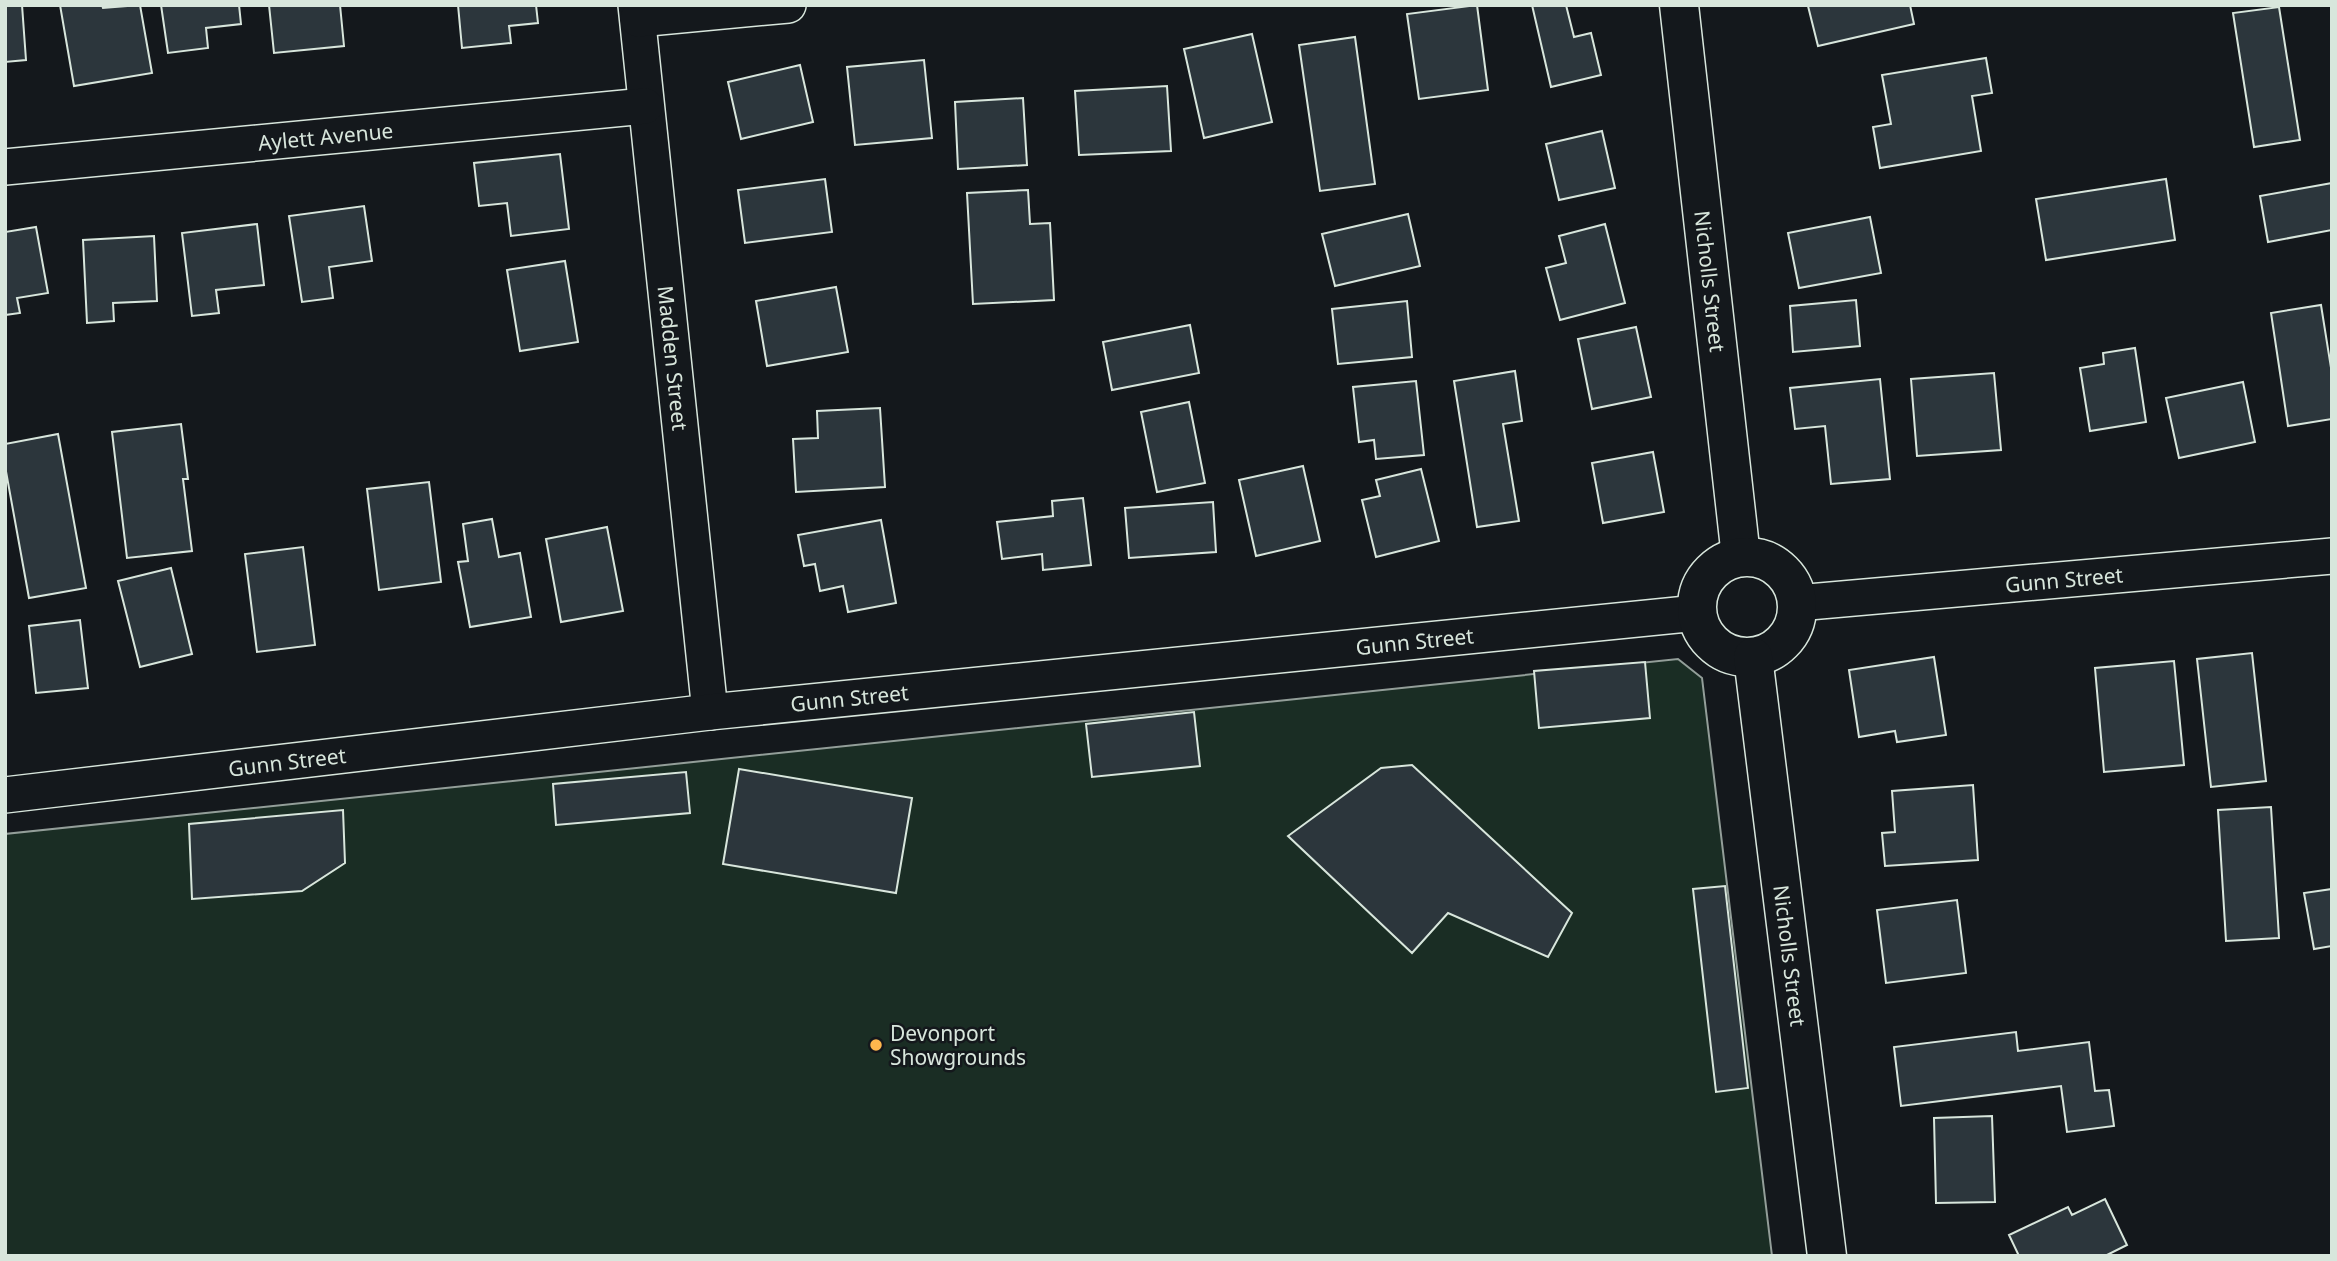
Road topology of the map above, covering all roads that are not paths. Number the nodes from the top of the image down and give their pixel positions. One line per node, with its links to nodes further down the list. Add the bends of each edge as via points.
1 (788, 5): 3 (street)
2 (1679, 5): 7 (street, Nicholls Street)
3 (637, 12): 4 (street, Madden Street)
4 (645, 106): 5 (street, Aylett Avenue); 11 (street, Madden Street)
5 (5, 167)
6 (2332, 556): 8 (street, Gunn Street)
7 (1741, 557): 8 (street, via 1765,561 1784,574); 9 (street, via 1728,560 1707,576 1700,587)
8 (1797, 603): 10 (street, via 1790,633 1768,653)
9 (1697, 613): 10 (street, via 1710,641 1737,657); 11 (street, Gunn Street)
10 (1753, 657): 13 (street, Nicholls Street)
11 (710, 712): 12 (street, Gunn Street)
12 (5, 795)
13 (1827, 1256)

